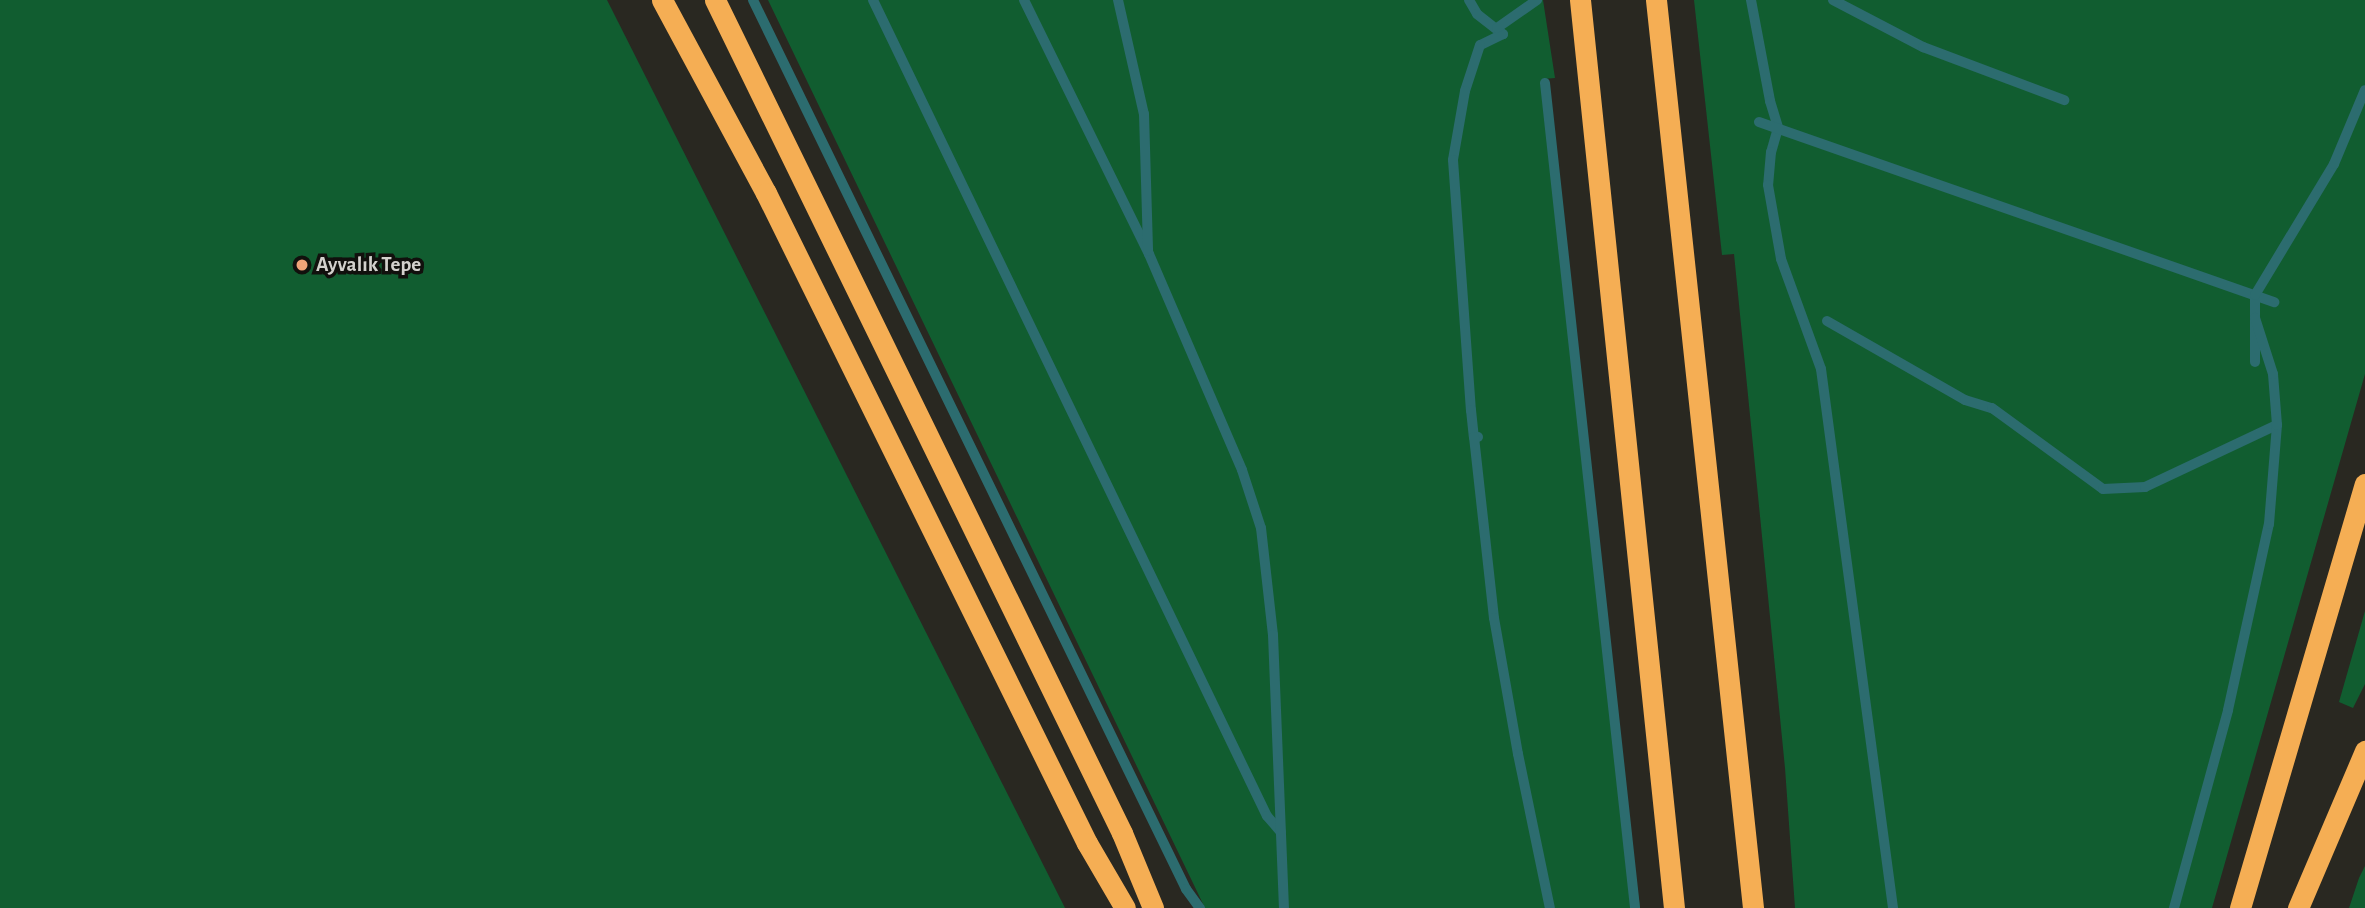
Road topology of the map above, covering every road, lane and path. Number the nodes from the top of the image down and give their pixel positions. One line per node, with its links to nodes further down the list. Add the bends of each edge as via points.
1 (662, 0): 7 (highway, via 766,193 1087,843)
2 (715, 0): 8 (highway, via 1116,821)
3 (1580, 0): 9 (highway)
4 (1656, 0): 10 (highway)
5 (2365, 484): 11 (highway)
6 (2365, 751): 12 (highway)
7 (1125, 908)
8 (1153, 908)
9 (1674, 908)
10 (1753, 908)
11 (2240, 908)
12 (2298, 908)

